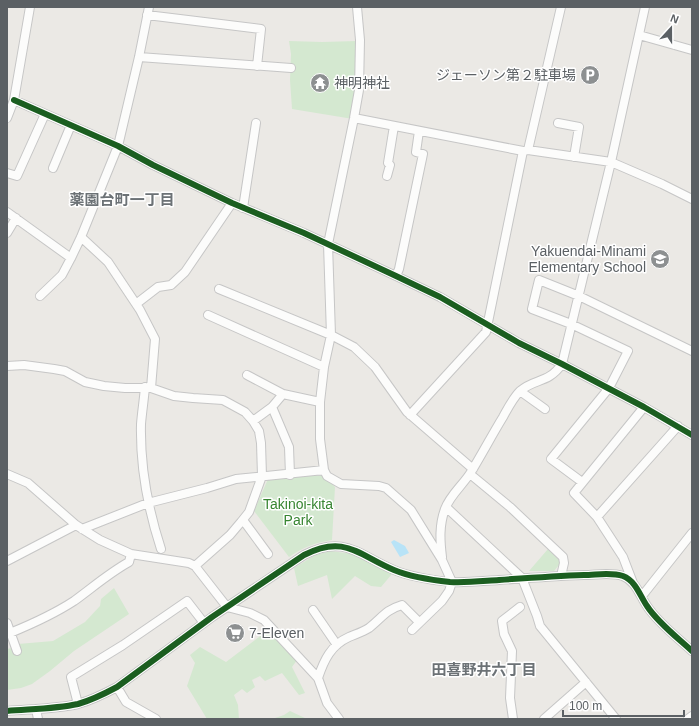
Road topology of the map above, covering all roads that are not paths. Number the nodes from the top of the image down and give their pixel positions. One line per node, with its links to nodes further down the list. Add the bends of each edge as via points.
1 (30, 7): 11 (street)
2 (357, 7): 14 (street, via 360,40 359,90)
3 (561, 7): 21 (street)
4 (645, 7): 6 (street)
5 (148, 11): 8 (street); 9 (street, via 261,30)
6 (639, 35): 7 (street); 23 (street)
7 (692, 50)
8 (139, 58): 9 (street); 20 (street)
9 (257, 66): 10 (street)
10 (291, 68)
11 (14, 100): 12 (street); 13 (street)
12 (45, 114): 17 (street); 25 (street, via 17,176)
13 (7, 118)
14 (354, 118): 18 (street); 34 (street)
15 (256, 123): 29 (street)
16 (558, 123): 22 (street, via 579,127)
17 (71, 126): 20 (street); 24 (street)
18 (394, 126): 19 (street); 26 (street)
19 (419, 131): 21 (street); 36 (street, via 416,152 423,154)
20 (118, 146): 28 (street); 33 (street)
21 (525, 150): 22 (street); 43 (street)
22 (574, 157): 23 (street)
23 (611, 162): 27 (street); 39 (street)
24 (53, 168)
25 (7, 173)
26 (387, 176)
27 (692, 199)
28 (232, 203): 29 (street); 40 (street, via 185,272 171,285 158,287)
29 (243, 208): 34 (street)
30 (7, 212): 31 (street)
31 (16, 218): 32 (street); 35 (street)
32 (7, 233)
33 (81, 237): 35 (street); 40 (street, via 108,262)
34 (328, 244): 36 (street); 44 (street)
35 (71, 258): 38 (street, via 62,275)
36 (396, 276): 43 (street, via 440,297)
37 (219, 289): 44 (street)
38 (40, 296)
39 (579, 296): 42 (street); 42 (street, via 539,280 532,309); 45 (street)
40 (136, 304): 50 (street, via 155,339)
41 (208, 315): 48 (street)
42 (571, 324): 46 (street); 51 (street, via 628,351)
43 (488, 325): 46 (street); 58 (street, via 486,332)
44 (331, 335): 48 (street); 58 (street, via 354,347 368,359)
45 (692, 350)
46 (562, 364): 51 (street); 52 (street, via 557,372)
47 (7, 366): 50 (street, via 24,365 65,370 85,382 104,386)
48 (324, 367): 54 (street)
49 (247, 375): 53 (street)
50 (148, 388): 59 (street, via 174,396 223,400 245,412); 68 (street, via 141,423 141,439)
51 (609, 388): 56 (street); 67 (street, via 551,459)
52 (520, 391): 57 (street); 63 (street)
53 (283, 394): 54 (street); 55 (street)
54 (320, 402): 62 (street, via 320,439)
55 (272, 407): 59 (street); 65 (street, via 289,447)
56 (644, 407): 60 (street); 67 (street)
57 (545, 408)
58 (410, 415): 63 (street)
59 (254, 421): 66 (street, via 261,443)
60 (678, 426): 61 (street); 70 (street)
61 (692, 435)
62 (324, 470): 65 (street); 78 (street, via 327,476 341,484 386,488 411,510)
63 (471, 472): 69 (street); 80 (street, via 563,556 564,563)
64 (7, 474): 72 (street, via 28,484)
65 (290, 475): 66 (street)
66 (262, 476): 68 (street, via 236,479); 71 (street, via 249,512)
67 (582, 482): 70 (street, via 574,492)
68 (148, 503): 72 (street); 74 (street)
69 (446, 507): 78 (street, via 440,536); 81 (street)
70 (597, 517): 83 (street, via 624,557)
71 (243, 520): 76 (street); 79 (street)
72 (79, 527): 75 (street); 77 (street)
73 (692, 533): 84 (street)
74 (161, 549)
75 (131, 554): 79 (street); 92 (street, via 129,562 72,602)
76 (268, 554)
77 (7, 560)
78 (442, 560): 82 (street)
79 (195, 566): 85 (street)
80 (560, 576): 81 (street); 83 (street, via 613,574 628,578)
81 (522, 578): 82 (street); 97 (street, via 540,626)
82 (452, 582): 85 (street, via 404,573 355,550 332,546 304,555); 88 (street, via 442,602)
83 (633, 584): 84 (street)
84 (642, 596): 95 (street, via 653,614)
85 (227, 607): 90 (street); 96 (street, via 264,620)
86 (520, 607): 107 (street, via 502,621 504,634 512,651 510,698)
87 (313, 610): 93 (street)
88 (419, 622): 91 (street); 93 (street, via 402,604 391,608 366,630)
89 (7, 623): 92 (street)
90 (204, 623): 98 (street); 99 (street, via 187,601 71,677)
91 (412, 630)
92 (10, 633): 94 (street)
93 (337, 644): 96 (street, via 327,656)
94 (17, 651)
95 (692, 652)
96 (318, 678): 106 (street, via 327,703)
97 (586, 682): 103 (street); 108 (street)
98 (117, 687): 99 (street); 105 (street, via 126,702)
99 (78, 704): 100 (street)
100 (36, 709): 101 (street); 104 (street)
101 (7, 711)
102 (692, 716): 109 (street)
103 (615, 718)
104 (38, 719)
105 (156, 719)
106 (339, 719)
107 (513, 719)
108 (544, 719)
109 (688, 719)

